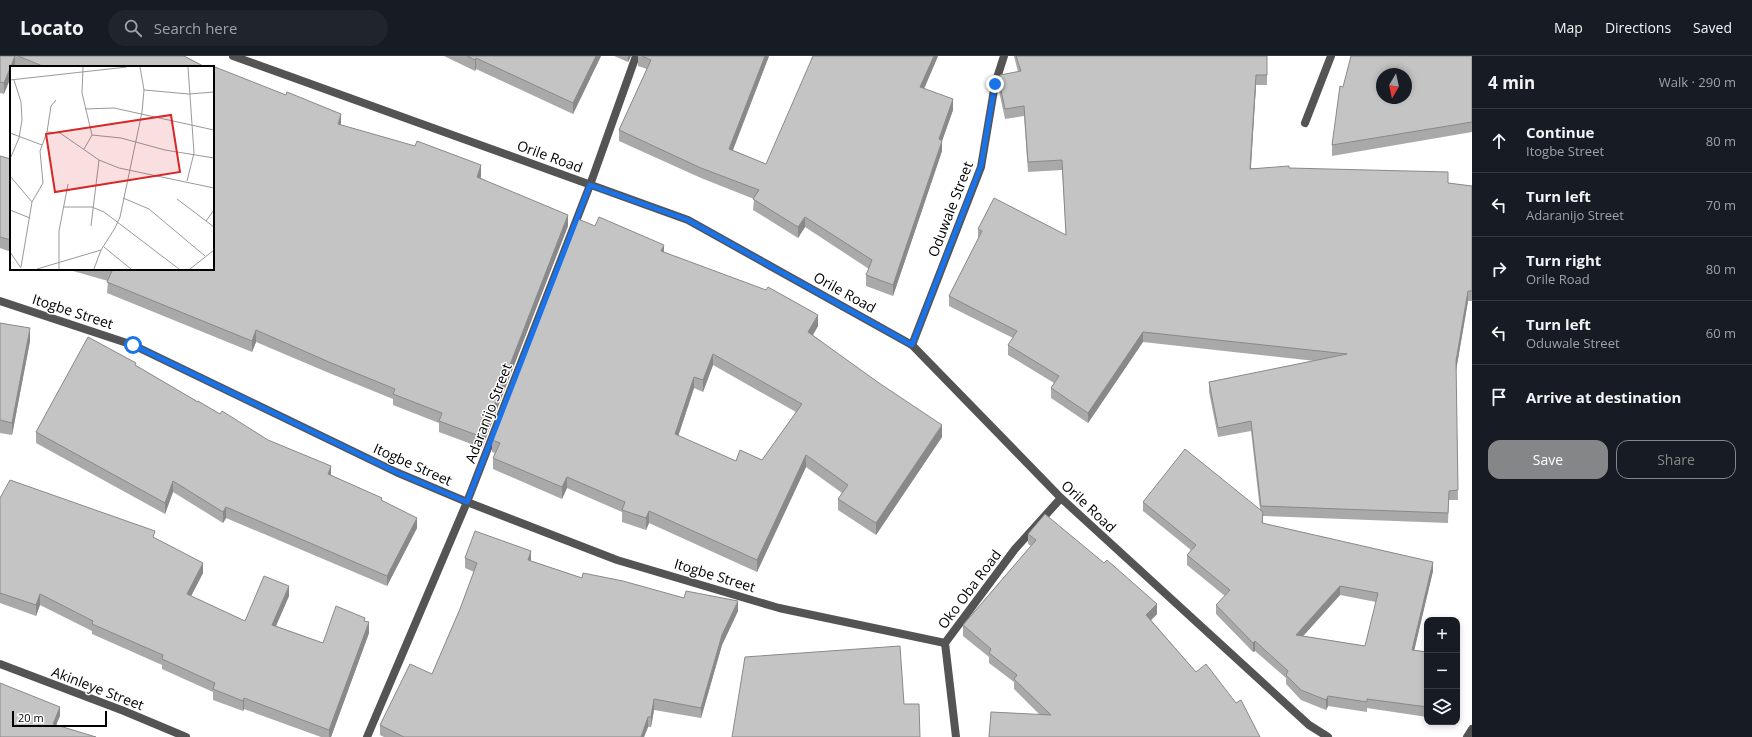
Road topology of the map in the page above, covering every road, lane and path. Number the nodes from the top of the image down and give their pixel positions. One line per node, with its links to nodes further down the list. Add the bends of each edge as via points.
1 (233, 56): 6 (street, Orile Road)
2 (636, 56): 6 (street, Adaranijo Street)
3 (1004, 56): 8 (street, Oduwale Street, via 995,84 981,166)
4 (1331, 56): 5 (street)
5 (1305, 123)
6 (590, 185): 8 (street, Orile Road, via 688,220); 10 (street, Adaranijo Street)
7 (0, 301): 10 (street, Itogbe Street, via 133,345 396,472)
8 (912, 345): 9 (street, Orile Road)
9 (1061, 498): 11 (street, Oko Oba Road, via 1015,549); 17 (street, Orile Road, via 1309,725)
10 (467, 502): 11 (street, Itogbe Street, via 617,560 779,608); 15 (street, Adaranijo Street)
11 (945, 643): 16 (street, Oko Oba Road)
12 (0, 664): 14 (street, Akinleye Street)
13 (1472, 729): 18 (street)
14 (186, 737)
15 (367, 737)
16 (956, 737)
17 (1328, 737)
18 (1467, 737)

